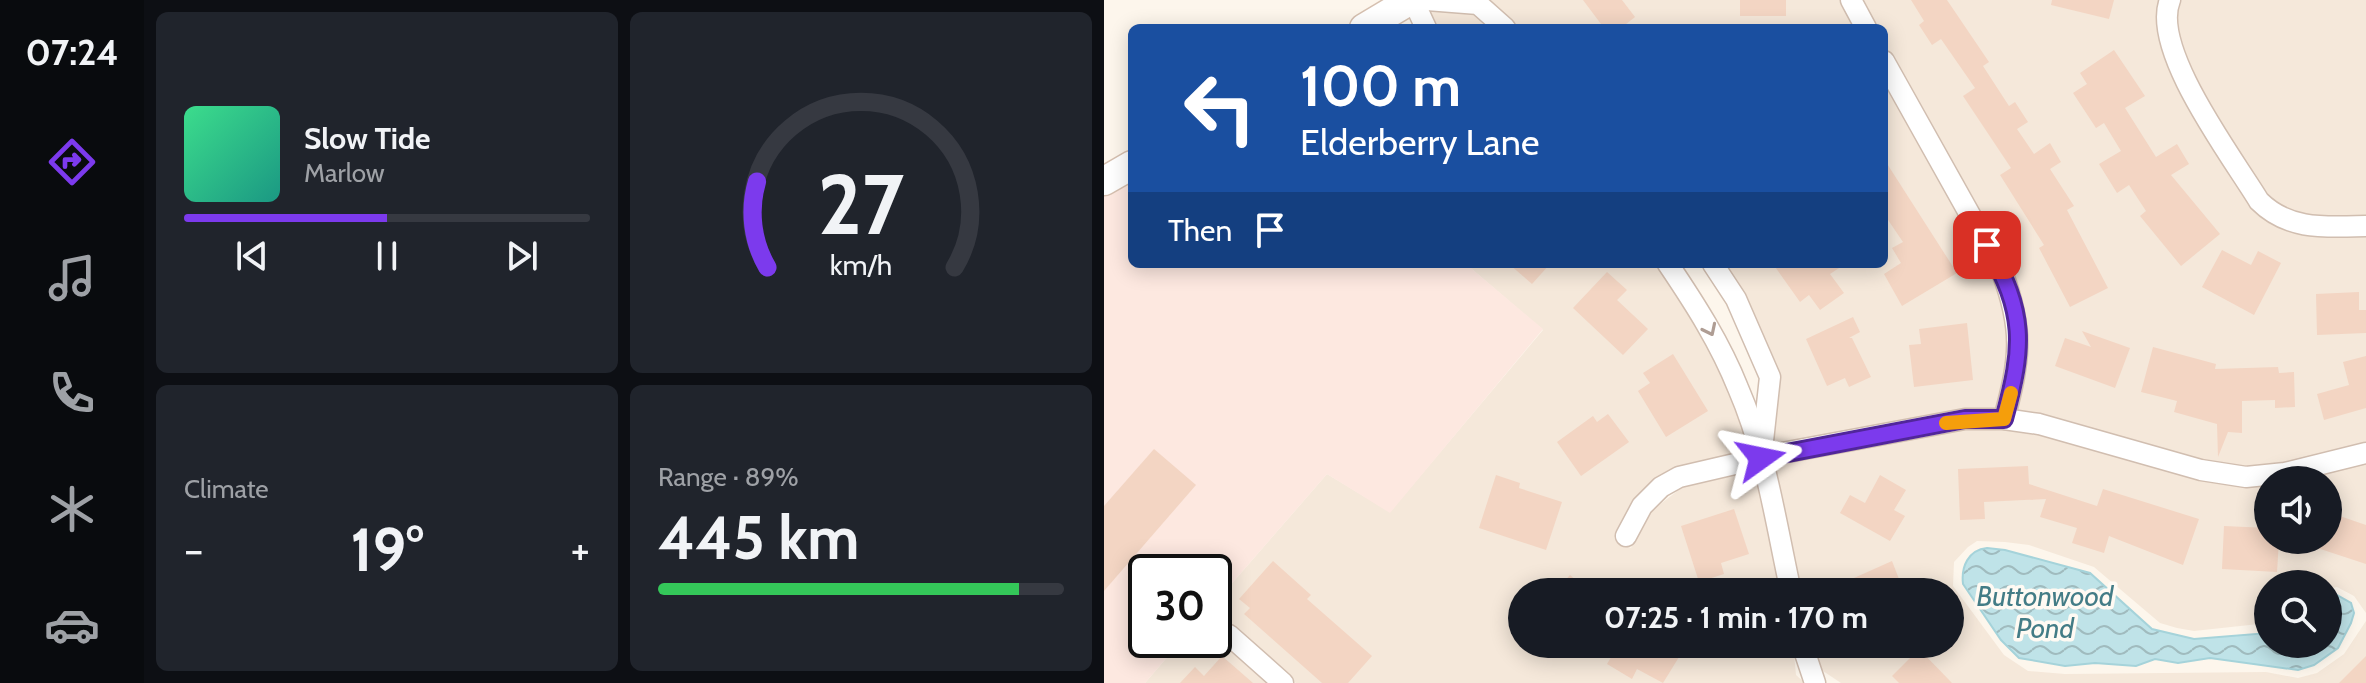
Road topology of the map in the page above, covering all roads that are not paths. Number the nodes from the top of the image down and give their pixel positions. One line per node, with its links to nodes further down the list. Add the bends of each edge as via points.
1 (1412, 0): 5 (main road); 6 (street)
2 (1427, 0): 7 (street, via 1478,4)
3 (1851, 0): 8 (street)
4 (2170, 0): 12 (street, via 2170,44 2259,201 2290,223)
5 (1371, 24)
6 (1424, 24)
7 (1500, 24)
8 (1864, 24)
9 (1888, 68): 17 (street, via 2002,272 2015,307 2018,368)
10 (1128, 167): 11 (main road)
11 (1104, 181)
12 (2366, 226)
13 (1671, 268): 16 (street)
14 (1698, 268): 16 (street)
15 (1716, 268): 19 (street, via 1736,299 1770,377)
16 (1680, 281): 19 (street, one-way to 19, via 1704,316 1739,390)
17 (2004, 419): 18 (street, via 2246,477); 19 (street, via 1965,419)
18 (2366, 453)
19 (1761, 458): 20 (street, via 1679,477 1661,487 1642,506); 21 (street)
20 (1626, 536)
21 (1788, 578)
22 (1232, 638): 25 (street)
23 (1807, 658): 24 (street)
24 (1816, 680)
25 (1283, 683)

